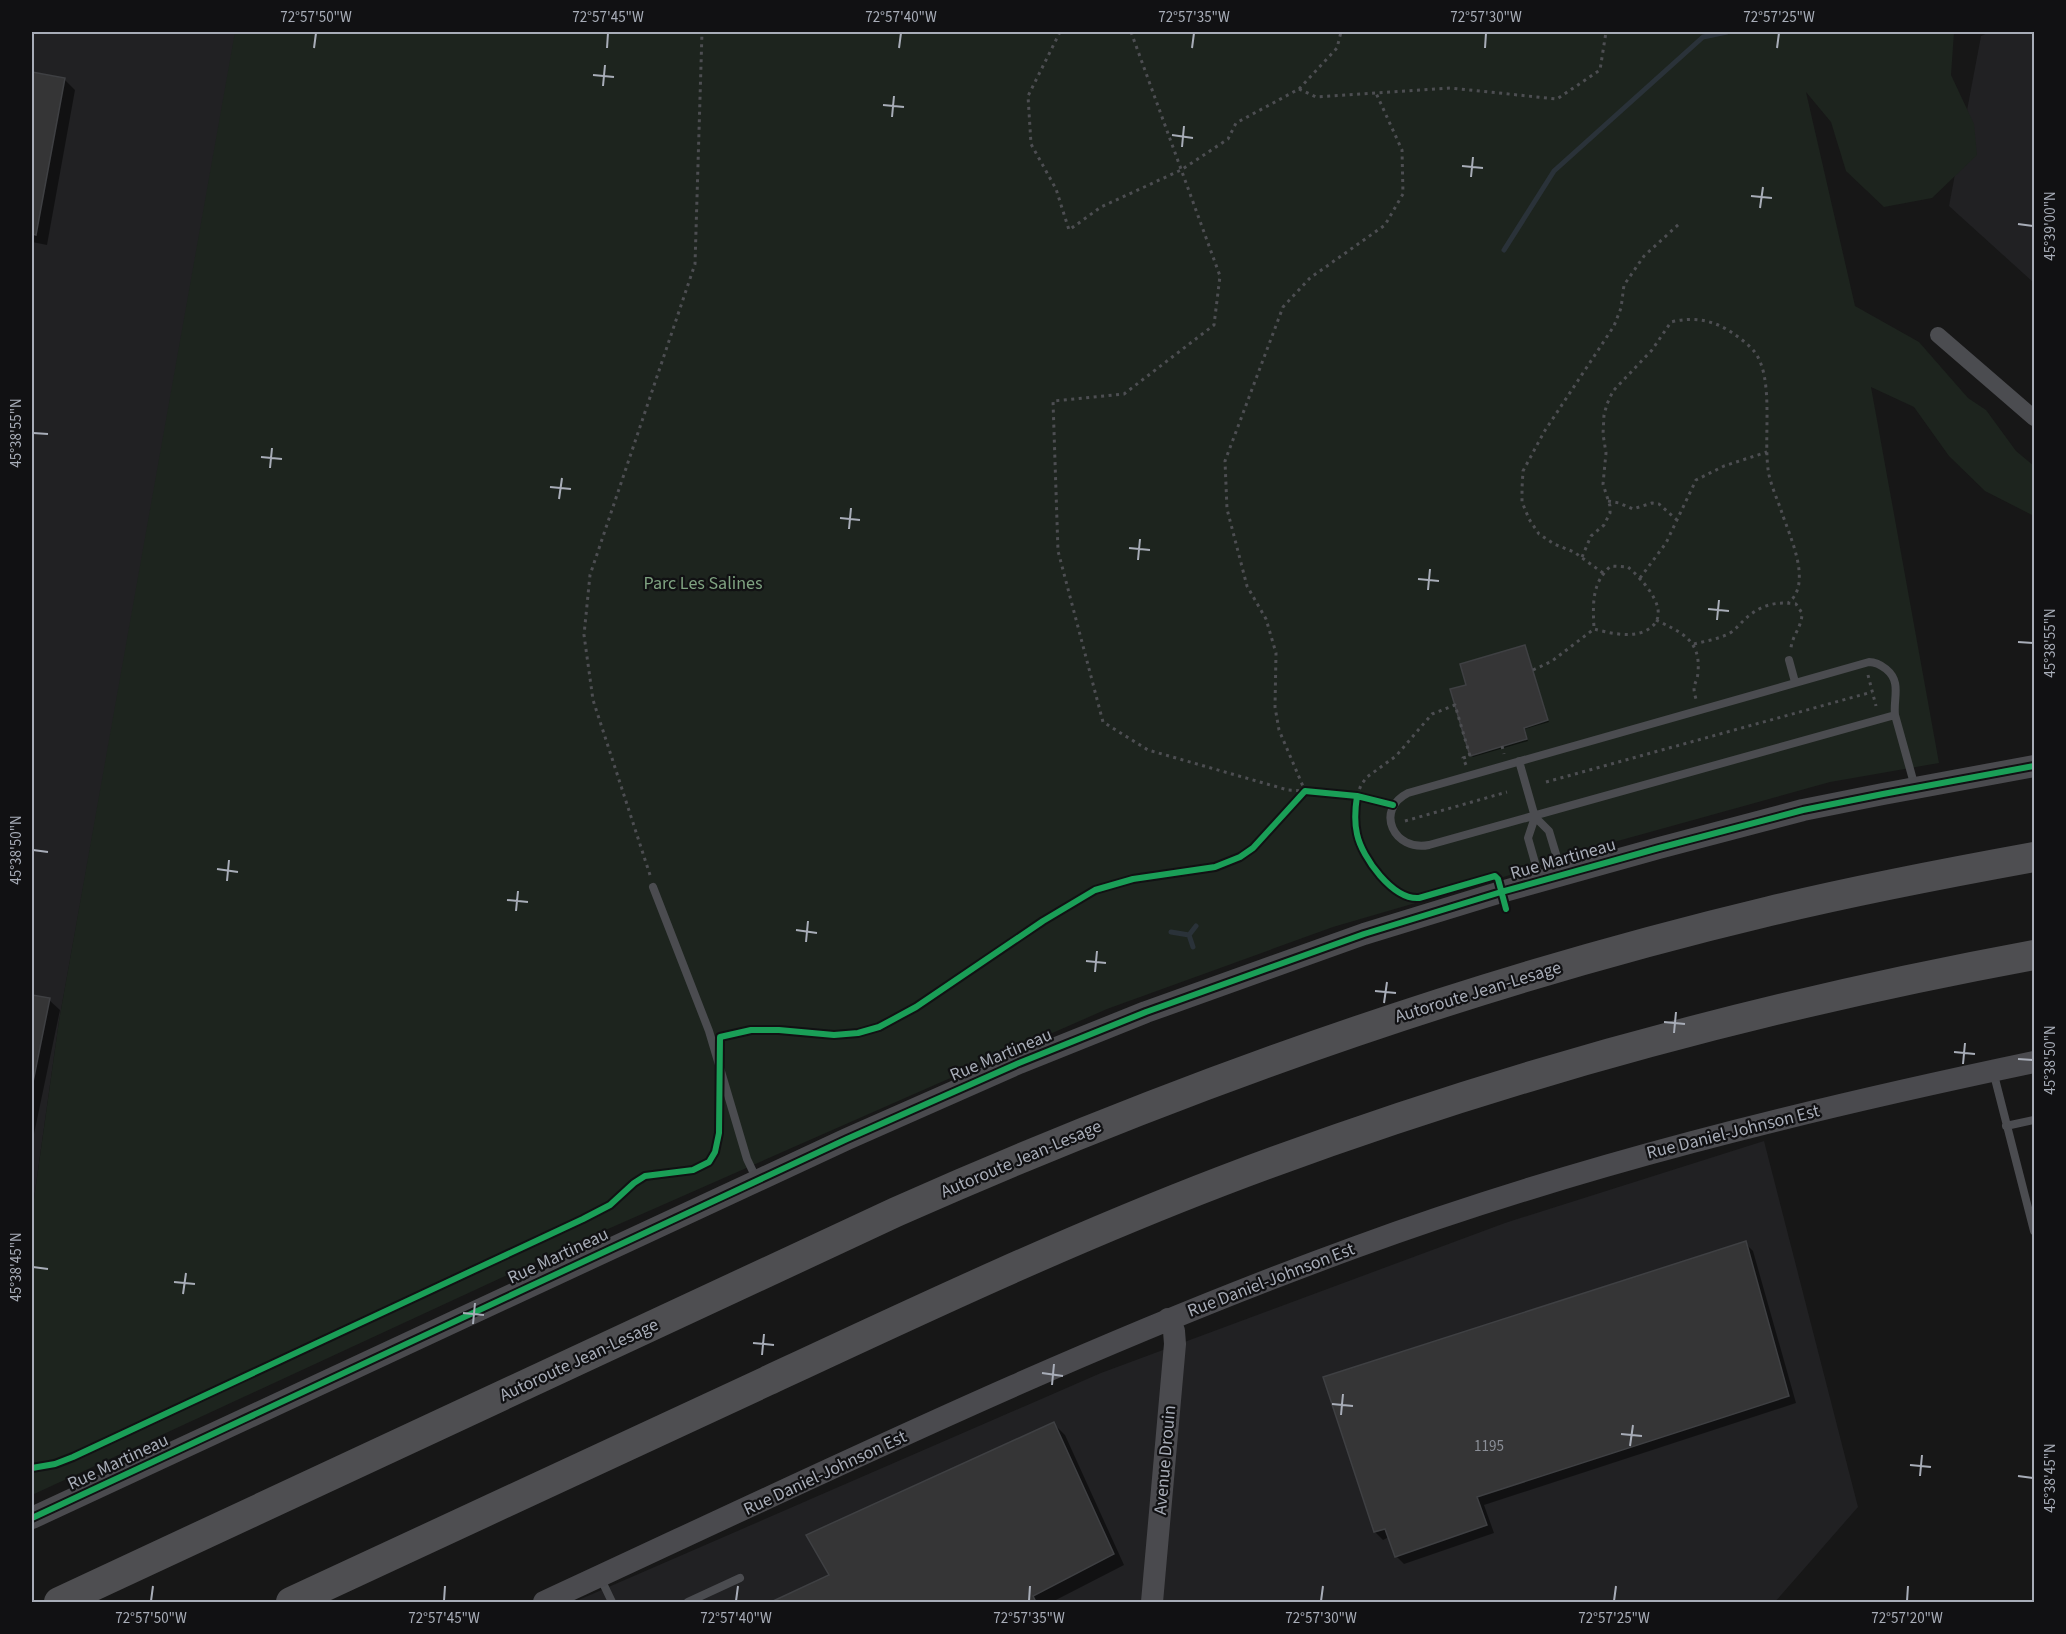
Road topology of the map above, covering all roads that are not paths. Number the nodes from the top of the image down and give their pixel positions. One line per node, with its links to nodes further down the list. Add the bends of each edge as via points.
1 (1938, 335): 2 (street)
2 (2034, 418)
3 (1789, 660): 4 (lane)
4 (1795, 682): 5 (lane, via 1876,662 1892,675); 6 (lane)
5 (1895, 715): 8 (lane); 9 (lane)
6 (1519, 761): 9 (lane); 9 (lane, via 1401,796 1393,805 1394,831 1403,841 1429,845)
7 (2034, 766): 8 (street, Rue Martineau)
8 (1915, 788): 11 (street, Rue Martineau, via 1767,819)
9 (1535, 817): 11 (lane, via 1550,831); 12 (lane, via 1528,838)
10 (2034, 857): 25 (highway, Autoroute Jean-Lesage, via 1888,884 1614,951 1423,1008 1184,1093 896,1212)
11 (1562, 875): 12 (street, Rue Martineau)
12 (1540, 881): 19 (street, Rue Martineau, via 1364,934 1146,1012 1019,1062)
13 (653, 887): 19 (lane, via 709,1031 747,1159)
14 (2034, 955): 26 (highway, via 1815,1001 1638,1046 1477,1093 1244,1173 981,1282)
15 (2034, 1062): 16 (street, Rue Daniel-Johnson Est)
16 (1993, 1070): 18 (lane); 21 (street, Rue Daniel-Johnson Est, via 1752,1125 1617,1162 1405,1229)
17 (2034, 1120): 18 (lane)
18 (2006, 1126): 20 (lane)
19 (757, 1180): 22 (street, Rue Martineau)
20 (2034, 1231)
21 (1168, 1319): 23 (street, Rue Daniel-Johnson Est, via 1005,1389); 30 (street, Avenue Drouin, via 1175,1344)
22 (32, 1518)
23 (600, 1577): 27 (street, Rue Daniel-Johnson Est); 28 (lane)
24 (740, 1578): 29 (lane)
25 (59, 1602)
26 (291, 1602)
27 (544, 1602)
28 (612, 1602)
29 (688, 1602)
30 (1152, 1602)

